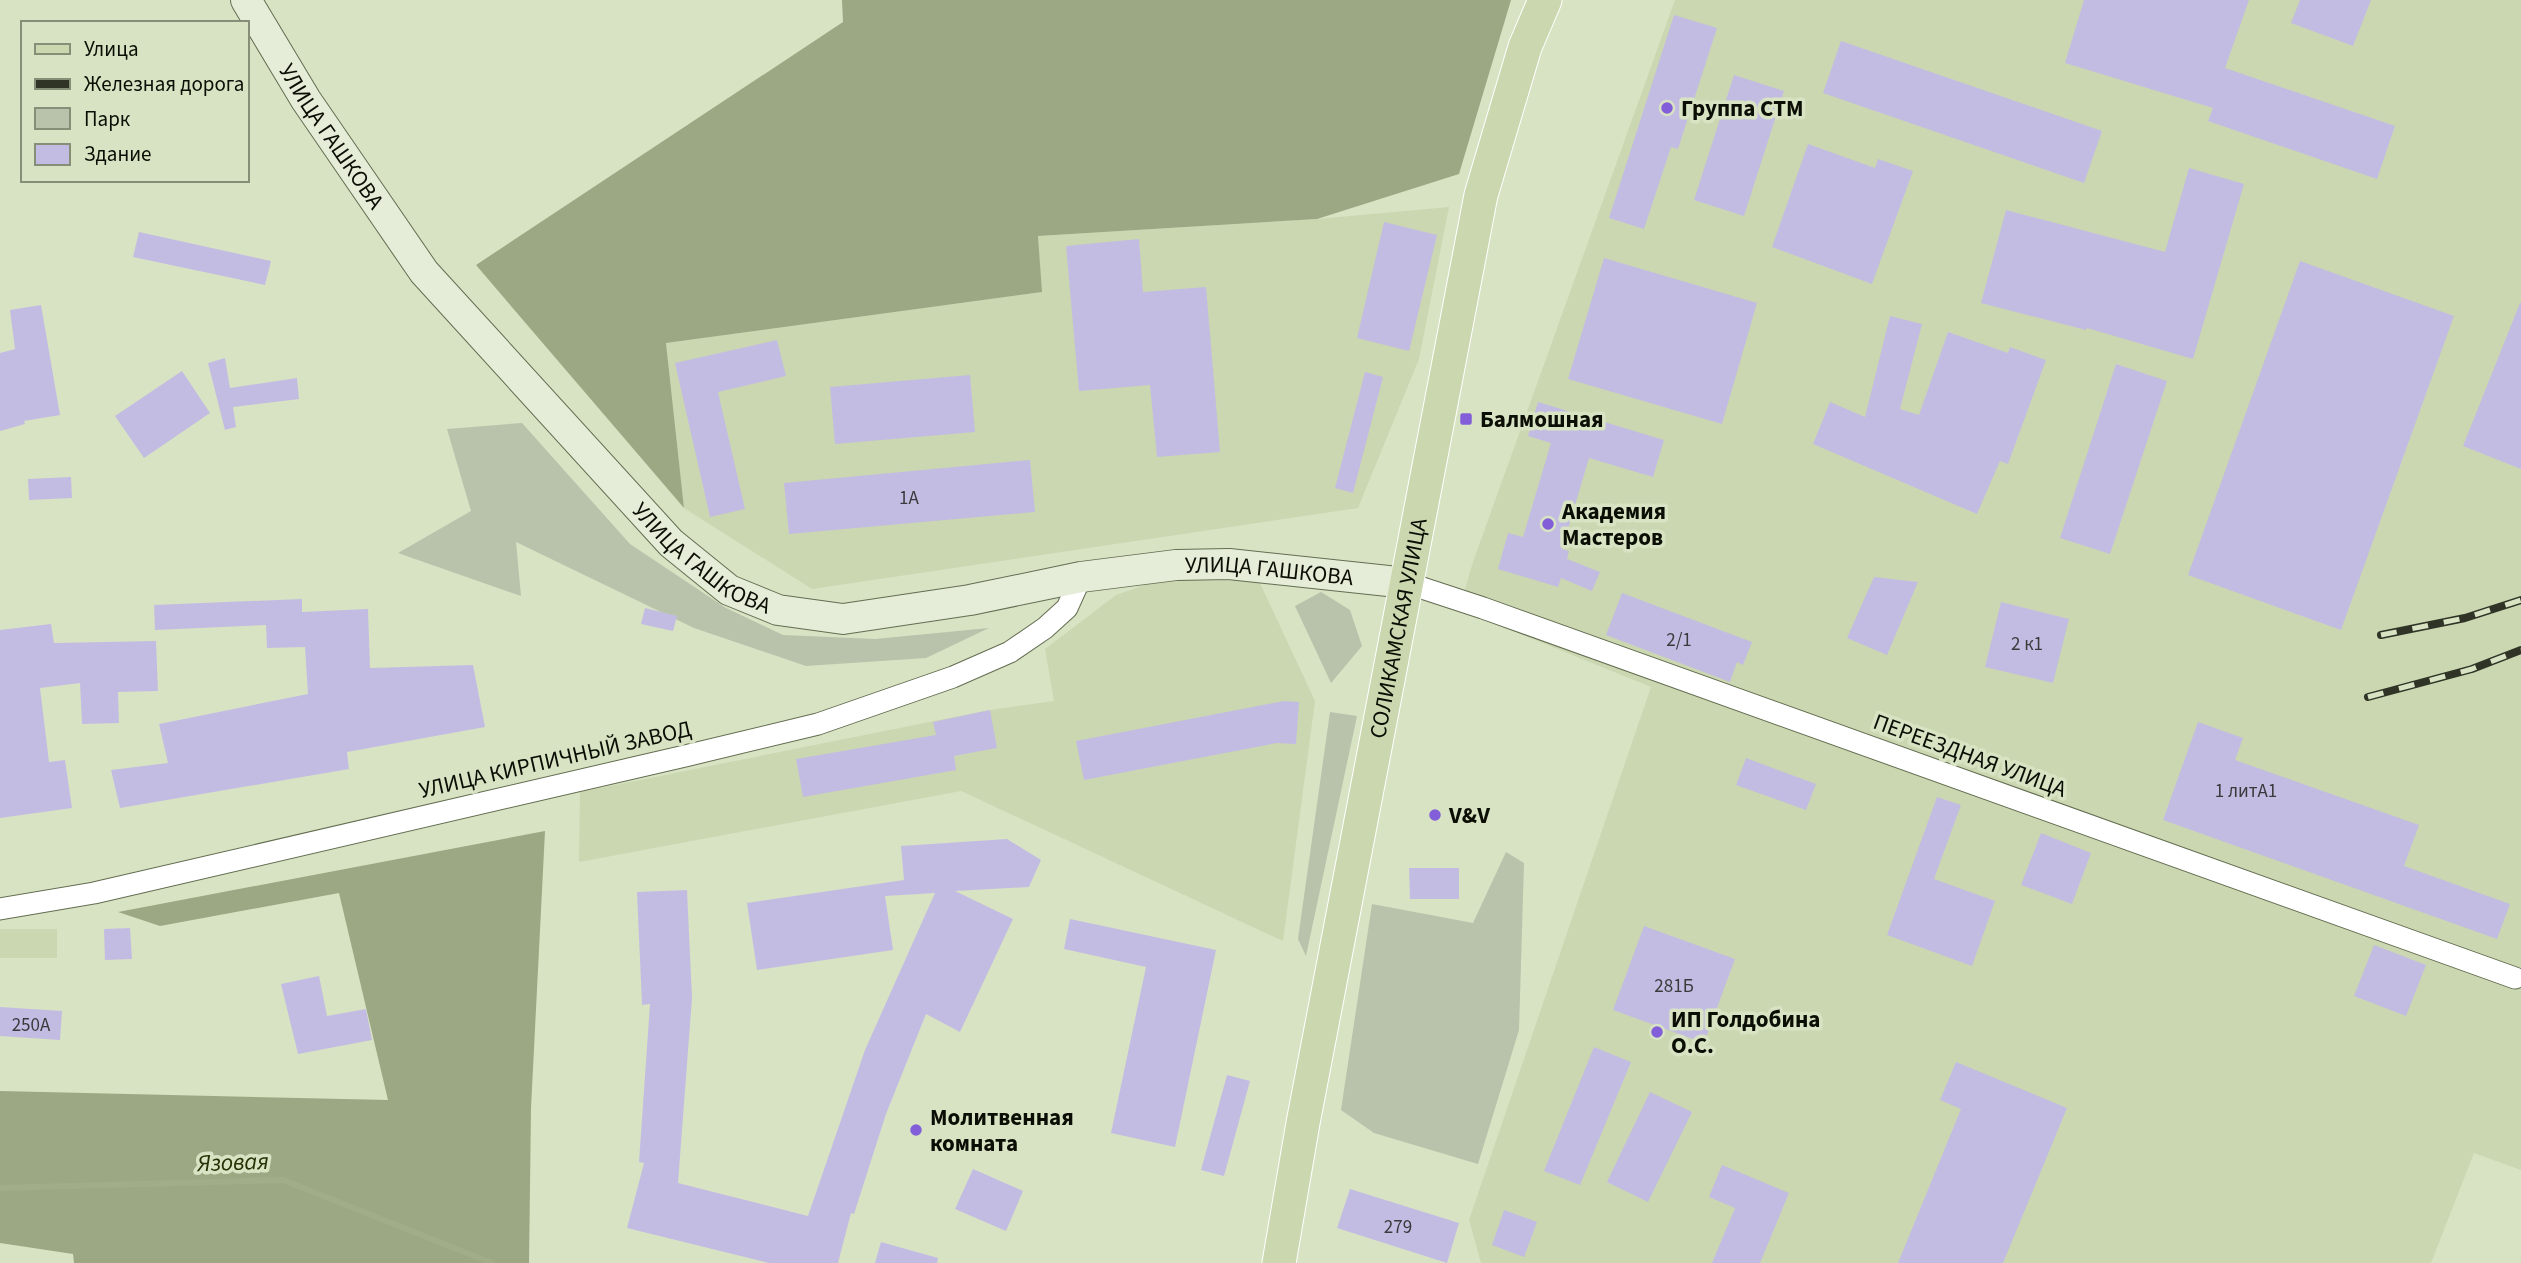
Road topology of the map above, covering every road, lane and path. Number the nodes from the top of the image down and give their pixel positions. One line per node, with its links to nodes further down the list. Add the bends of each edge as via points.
1 (246, 0): 3 (street, УЛИЦА ГАШКОВА, via 306,100 424,272 671,543 729,590 778,610 843,618 970,600)
2 (1545, 0): 4 (main road, СОЛИКАМСКАЯ УЛИЦА, via 1525,47 1481,195)
3 (1081, 577): 4 (street, УЛИЦА ГАШКОВА, via 1176,565 1229,564); 5 (street, УЛИЦА КИРПИЧНЫЙ ЗАВОД, via 1067,608 1010,652 953,677 818,723 108,890)
4 (1407, 583): 6 (street, ПЕРЕЕЗДНАЯ УЛИЦА); 7 (main road, СОЛИКАМСКАЯ УЛИЦА)
5 (0, 909)
6 (2515, 978)
7 (1279, 1263)

